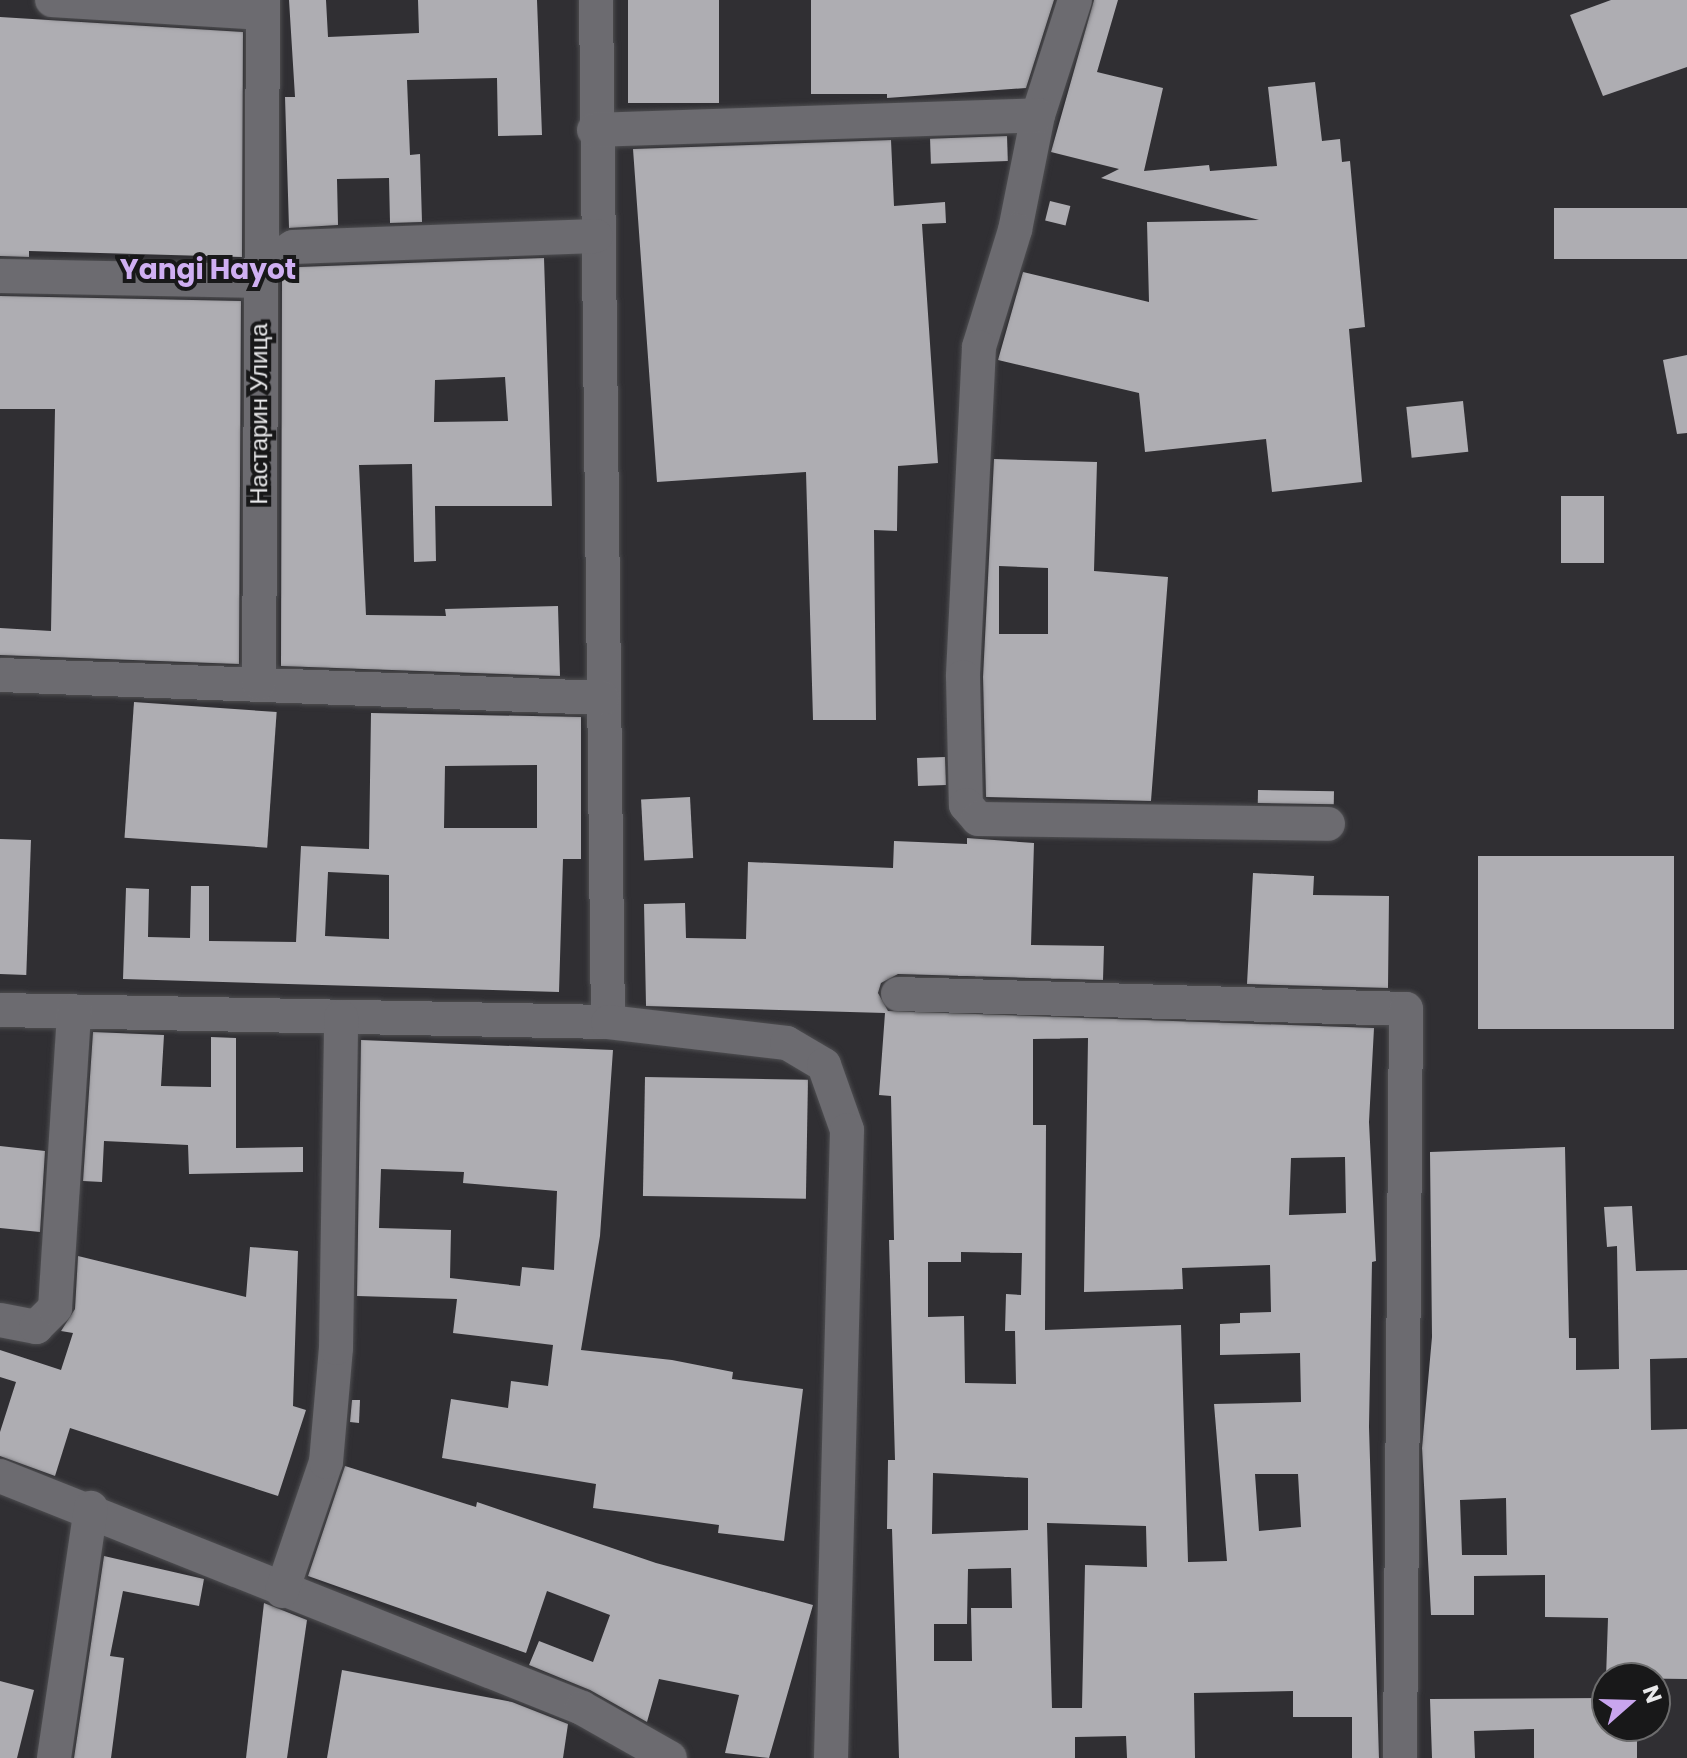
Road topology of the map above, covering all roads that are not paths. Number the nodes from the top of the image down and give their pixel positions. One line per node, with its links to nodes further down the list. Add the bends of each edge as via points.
1 (52, 0): 4 (street)
2 (596, 0): 6 (street)
3 (1075, 0): 5 (street)
4 (263, 6): 8 (street, Настарин Улица)
5 (1038, 115): 6 (street); 13 (street, via 1015,230 979,347 963,677 966,805 978,819)
6 (594, 130): 7 (street)
7 (596, 236): 8 (street, via 293,247); 12 (street)
8 (259, 275): 9 (street); 11 (street, Настарин Улица)
9 (0, 276)
10 (0, 675): 11 (street)
11 (259, 683): 12 (street)
12 (603, 698): 18 (street)
13 (1328, 824)
14 (898, 994): 26 (street, via 1406,1009)
15 (0, 1010): 16 (street)
16 (74, 1012): 17 (street); 19 (street, via 55,1308 36,1327)
17 (341, 1017): 18 (street); 22 (street, via 336,1348 326,1462)
18 (608, 1022): 25 (street, via 787,1043 824,1065 847,1130)
19 (0, 1320)
20 (0, 1476): 21 (street)
21 (91, 1508): 22 (street); 23 (street)
22 (282, 1591): 24 (street, via 582,1708)
23 (54, 1758)
24 (670, 1758)
25 (831, 1758)
26 (1400, 1758)

